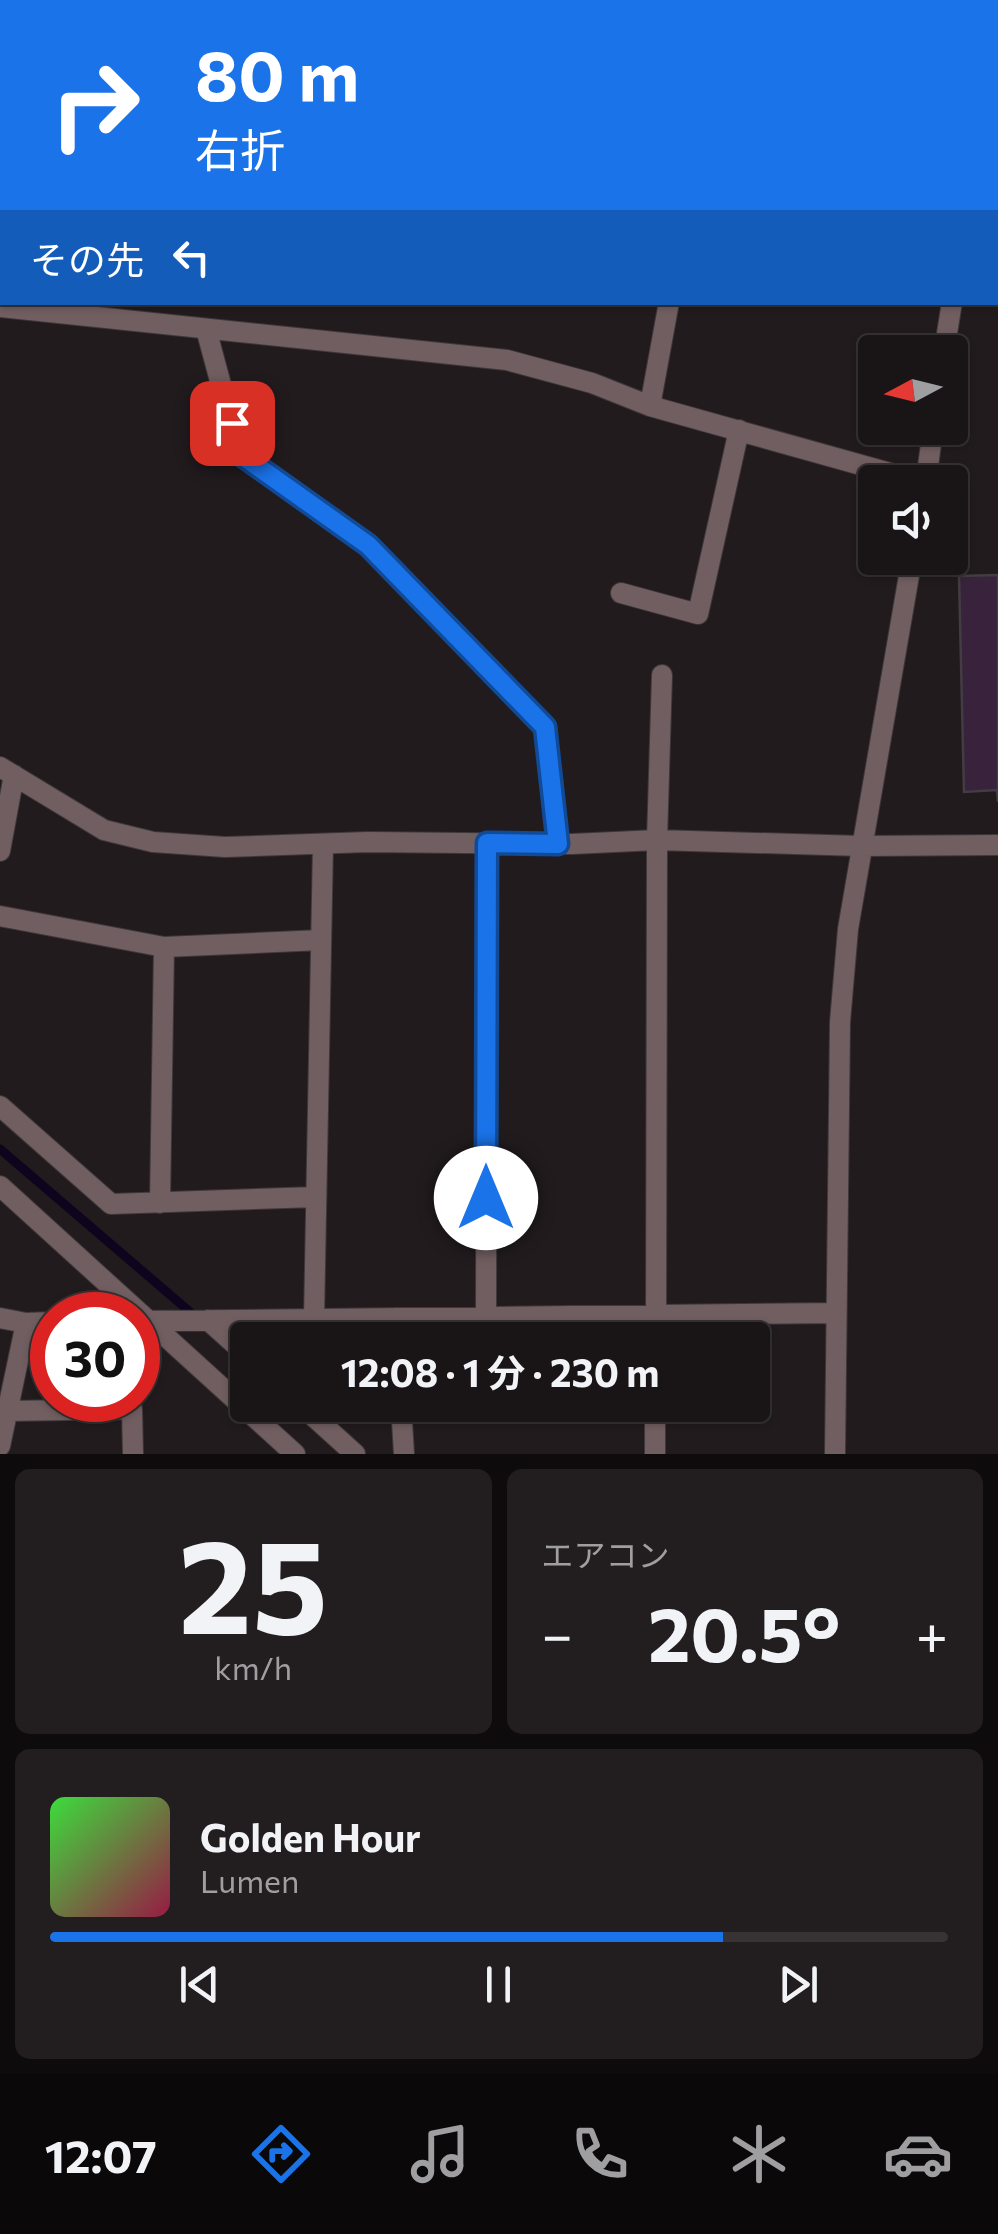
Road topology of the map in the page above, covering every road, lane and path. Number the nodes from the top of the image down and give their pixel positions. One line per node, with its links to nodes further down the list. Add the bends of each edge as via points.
1 (667, 305): 6 (street)
2 (952, 305): 5 (street)
3 (1, 307): 4 (street)
4 (206, 330): 6 (street, via 507,360); 16 (street, via 240,454 368,545 545,727)
5 (947, 335)
6 (650, 406): 7 (street)
7 (739, 430): 8 (street); 10 (street, via 698,614)
8 (864, 465)
9 (909, 575): 18 (street)
10 (621, 593)
11 (662, 675): 13 (street)
12 (7, 771): 15 (street, via 104,830 153,842); 19 (street)
13 (657, 840): 16 (street); 18 (street); 29 (street)
14 (487, 843): 15 (street); 16 (street); 30 (street)
15 (323, 844): 21 (street)
16 (558, 844)
17 (998, 845): 18 (street)
18 (861, 846): 28 (street, via 840,1022)
19 (0, 850)
20 (0, 916): 22 (street)
21 (321, 940): 22 (street); 25 (street)
22 (164, 947): 26 (street)
23 (0, 1106): 26 (street, via 111,1204)
24 (0, 1186): 27 (street)
25 (316, 1197): 26 (street); 33 (street)
26 (160, 1202)
27 (111, 1292)
28 (836, 1312): 29 (street); 52 (street)
29 (656, 1315): 30 (street); 37 (street)
30 (486, 1317): 32 (street)
31 (0, 1318): 38 (street)
32 (398, 1318): 33 (street); 36 (street)
33 (314, 1319): 34 (street)
34 (208, 1320): 35 (street); 41 (street)
35 (160, 1321)
36 (398, 1322)
37 (656, 1322)
38 (26, 1323): 39 (street); 42 (street)
39 (30, 1323)
40 (160, 1337): 48 (street)
41 (230, 1340)
42 (7, 1411): 46 (street); 47 (street, via 132,1409)
43 (320, 1422): 49 (street)
44 (403, 1422): 50 (street)
45 (655, 1422): 51 (street)
46 (0, 1446)
47 (132, 1454)
48 (295, 1454)
49 (356, 1454)
50 (404, 1454)
51 (655, 1454)
52 (835, 1454)

